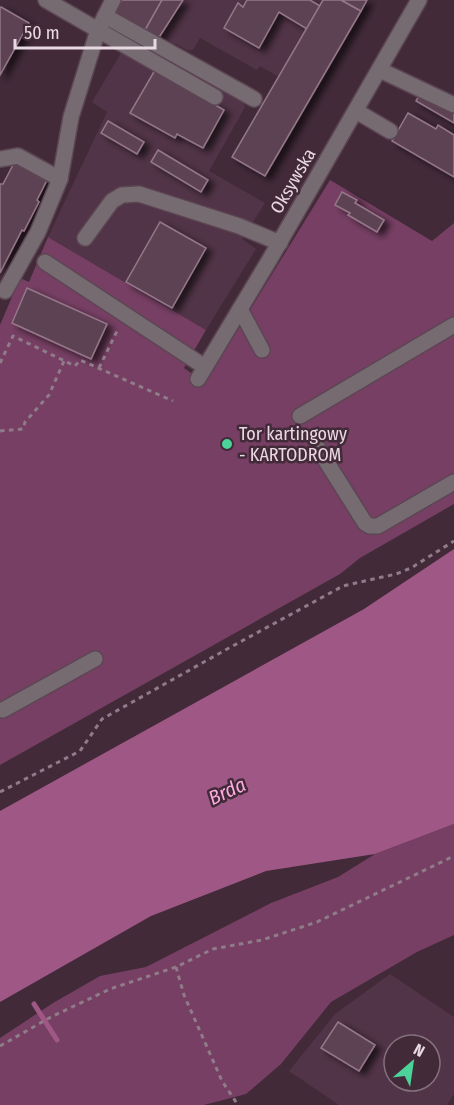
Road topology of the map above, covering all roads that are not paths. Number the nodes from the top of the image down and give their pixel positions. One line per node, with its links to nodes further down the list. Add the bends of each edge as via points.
1 (46, 0): 4 (street)
2 (113, 0): 5 (street)
3 (419, 0): 7 (street, Oksywska)
4 (64, 5): 6 (street)
5 (105, 16): 6 (street); 9 (street)
6 (98, 30): 8 (street); 14 (street, via 71,117)
7 (381, 70): 10 (street); 11 (street, Oksywska)
8 (215, 97)
9 (254, 99)
10 (454, 105)
11 (356, 111): 12 (street); 16 (street, Oksywska)
12 (390, 131)
13 (0, 159): 14 (street, via 18,156)
14 (60, 179): 18 (street, via 38,232)
15 (85, 238): 16 (street, via 112,201 122,195 139,194)
16 (280, 243): 19 (street, Oksywska)
17 (45, 262): 19 (street, Oksywska, via 125,314 202,373)
18 (4, 291)
19 (240, 309): 21 (street)
20 (454, 325): 22 (street)
21 (262, 350)
22 (300, 416)
23 (316, 445): 24 (street, via 370,526 378,526)
24 (454, 482)
25 (95, 659): 26 (street)
26 (3, 710)

